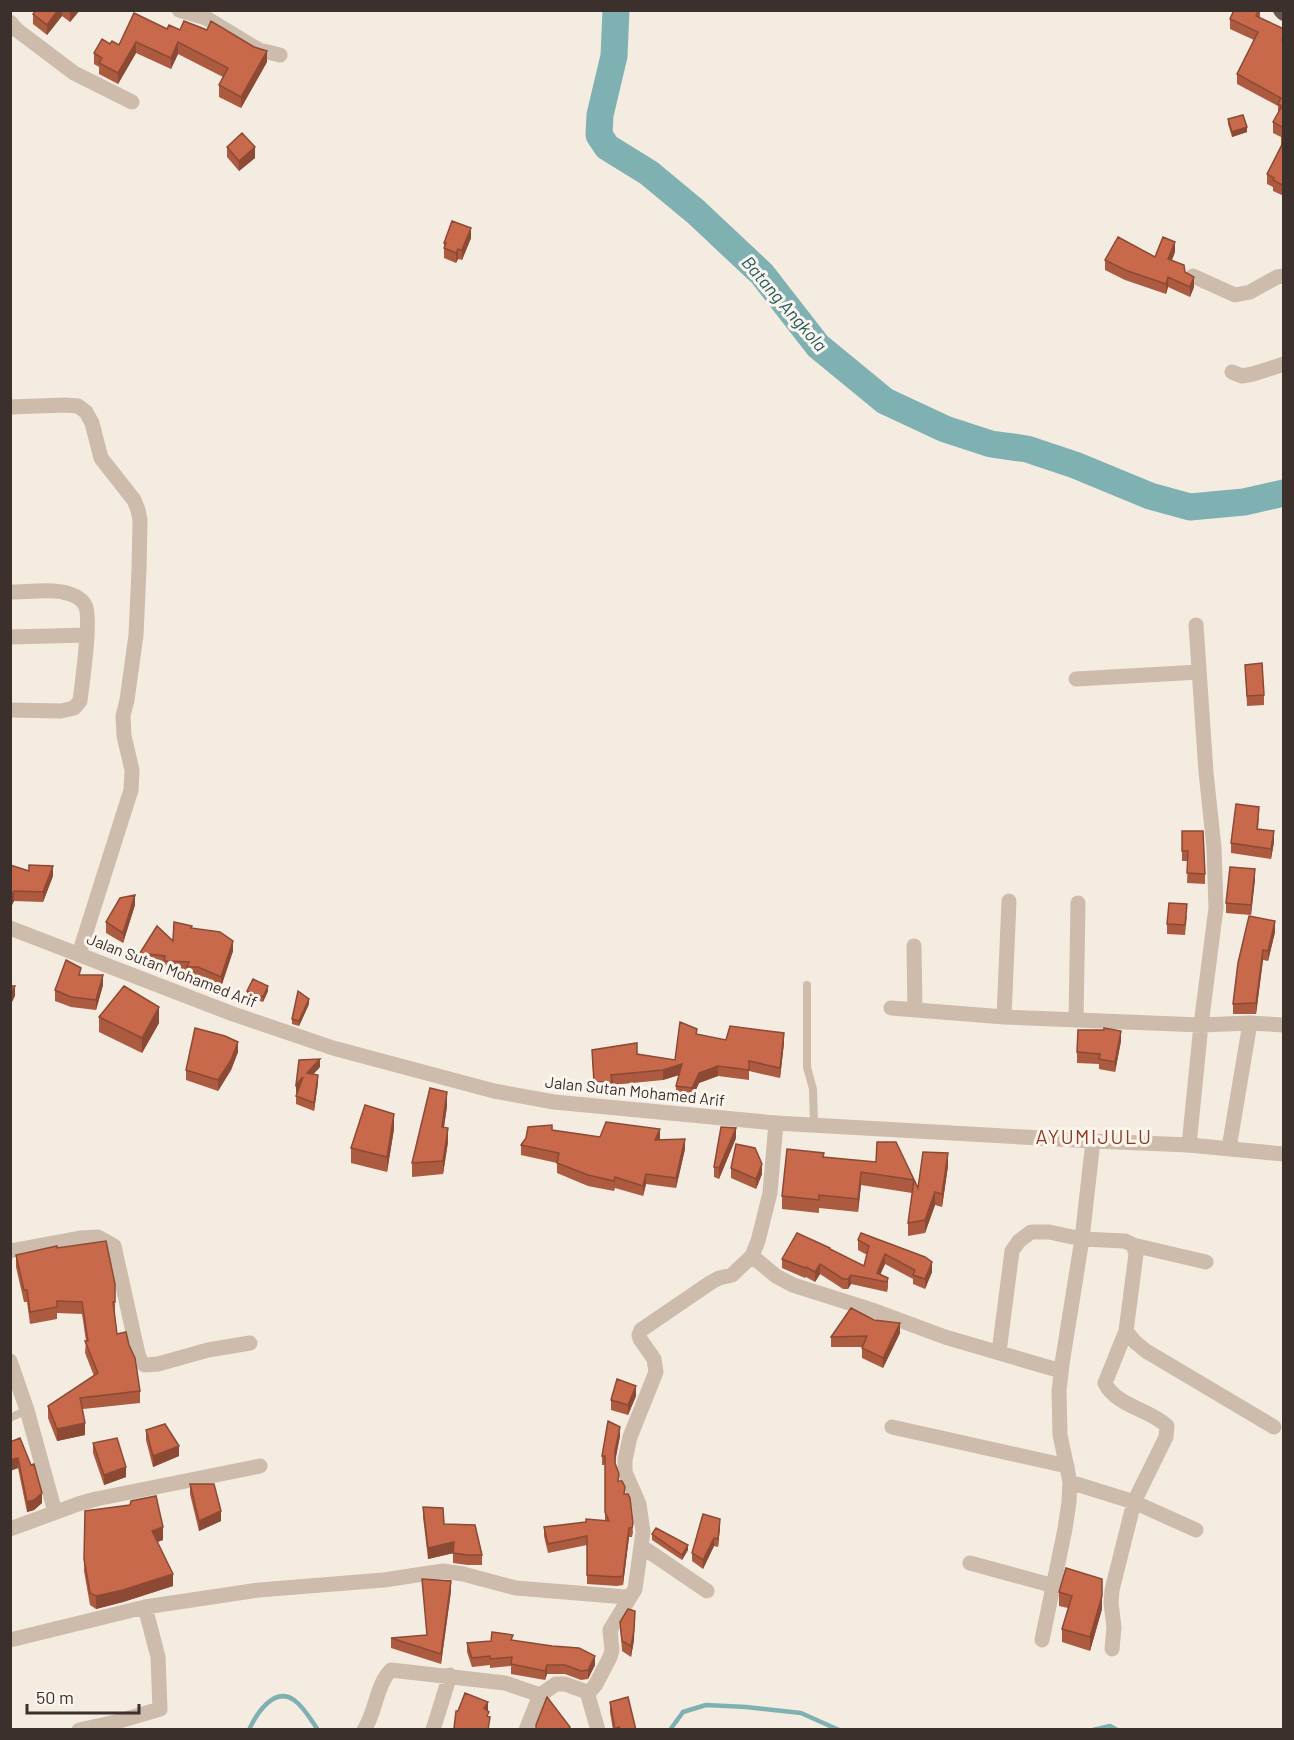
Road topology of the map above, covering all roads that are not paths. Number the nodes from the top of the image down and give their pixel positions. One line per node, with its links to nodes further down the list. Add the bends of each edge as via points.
1 (179, 10): 3 (street, via 206,18 259,50)
2 (10, 22): 4 (street, via 74,73)
3 (280, 55)
4 (132, 102)
5 (1193, 276): 6 (street, via 1235,295)
6 (1284, 276)
7 (1284, 364): 8 (street, via 1242,376)
8 (1232, 372)
9 (10, 407): 21 (street, via 65,405 78,406 86,412 101,459 134,500 140,520 136,634 123,716 132,770 131,790)
10 (10, 592): 12 (street, via 58,592 79,598 87,611)
11 (1196, 625): 14 (street)
12 (87, 635): 13 (street); 16 (street, via 80,701 74,708)
13 (10, 637)
14 (1199, 672): 15 (street); 29 (street, via 1216,908)
15 (1077, 679)
16 (10, 710)
17 (1009, 901): 25 (street)
18 (1078, 903): 26 (street)
19 (10, 928): 21 (street, Jalan Sutan Mohamed Arif)
20 (914, 946): 24 (street)
21 (79, 954): 30 (street, Jalan Sutan Mohamed Arif, via 333,1048 494,1091 594,1107)
22 (807, 985): 31 (lane, via 807,1067 813,1089)
23 (891, 1008): 24 (street)
24 (915, 1010): 25 (street)
25 (1004, 1017): 26 (street)
26 (1076, 1020): 29 (street)
27 (1250, 1023): 28 (street); 29 (street); 34 (street)
28 (1284, 1024)
29 (1201, 1025): 33 (street)
30 (776, 1123): 31 (street, Jalan Sutan Mohamed Arif); 39 (street, via 770,1193)
31 (814, 1125): 32 (street, Jalan Sutan Mohamed Arif)
32 (1094, 1142): 33 (street, Jalan Sutan Mohamed Arif); 36 (street)
33 (1189, 1145): 34 (street, Jalan Sutan Mohamed Arif)
34 (1229, 1148): 35 (street, Jalan Sutan Mohamed Arif)
35 (1284, 1154)
36 (1082, 1239): 37 (street, via 1125,1241); 43 (street, via 1049,1232 1032,1233 1019,1241 1012,1251); 45 (street)
37 (1133, 1245): 40 (street); 41 (street, via 1136,1254)
38 (10, 1251): 42 (street, via 98,1237 114,1246 138,1354 145,1365)
39 (752, 1256): 43 (street, via 793,1285 945,1338); 57 (street, via 732,1275 710,1283 639,1335 654,1359 656,1372 625,1460 625,1472 639,1504)
40 (1206, 1262)
41 (1126, 1331): 49 (street, via 1146,1351); 53 (street, via 1105,1383 1115,1396 1167,1426 1166,1437)
42 (250, 1343)
43 (999, 1352): 45 (street)
44 (10, 1361): 46 (street)
45 (1061, 1371): 51 (street, via 1060,1435)
46 (27, 1410): 47 (lane); 54 (street)
47 (10, 1418)
48 (892, 1427): 51 (street)
49 (1274, 1427)
50 (260, 1466): 54 (street, via 124,1492)
51 (1066, 1466): 52 (street)
52 (1070, 1482): 53 (street); 59 (street)
53 (1134, 1502): 56 (street); 65 (street, via 1112,1590)
54 (54, 1512): 55 (street)
55 (10, 1529)
56 (1196, 1530)
57 (641, 1546): 60 (street); 61 (street)
58 (970, 1563): 59 (street)
59 (1054, 1586): 64 (street)
60 (707, 1592)
61 (631, 1595): 62 (street, via 516,1588 443,1571 259,1590); 67 (street, via 610,1630 610,1657 596,1684)
62 (145, 1607): 63 (street); 69 (street, via 158,1657 160,1709)
63 (10, 1640)
64 (1042, 1640)
65 (1112, 1649)
66 (450, 1676): 68 (street, via 505,1683); 70 (street, via 391,1670 385,1676); 71 (street)
67 (587, 1692): 68 (street, via 556,1684); 73 (street)
68 (540, 1695): 72 (street)
69 (80, 1730)
70 (364, 1730)
71 (433, 1730)
72 (526, 1730)
73 (598, 1730)

